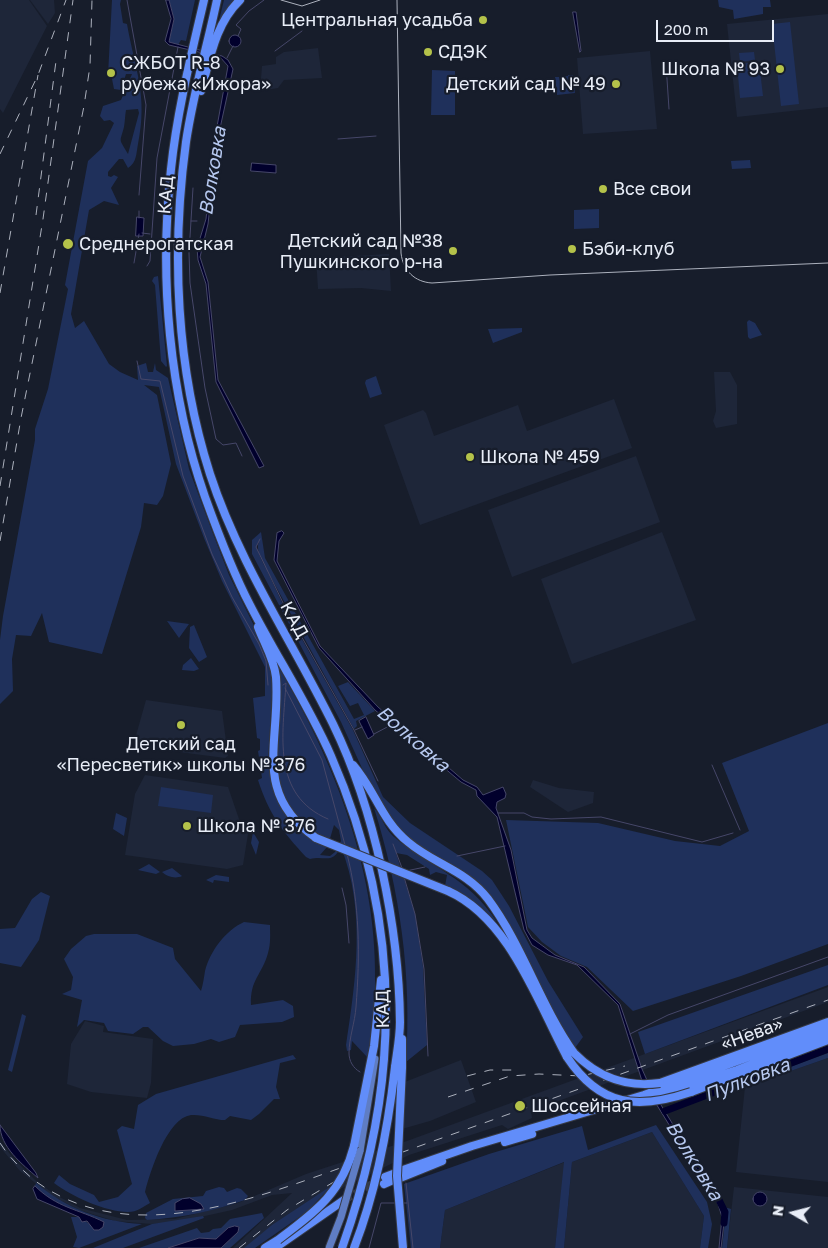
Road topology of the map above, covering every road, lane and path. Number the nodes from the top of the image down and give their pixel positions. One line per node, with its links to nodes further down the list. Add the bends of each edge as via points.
1 (203, 0): 5 (highway, КАД, via 174,139 168,197 167,269 172,340 177,388 195,465)
2 (217, 0): 4 (highway)
3 (240, 0): 4 (highway)
4 (209, 46): 6 (highway, КАД, via 200,96 193,105 180,199 178,269 188,384 209,470 226,519)
5 (249, 604): 7 (highway, КАД, via 298,688 323,739 356,822 376,898); 12 (highway, bridge, via 275,674 277,694 272,752 276,787 292,817 316,838 448,891 478,910 497,930 514,956)
6 (349, 760): 12 (highway, via 393,828 408,842 468,879 488,899); 14 (highway, КАД, via 370,826 393,935 400,1025)
7 (383, 952): 13 (highway); 21 (highway, КАД, bridge, via 386,1000 378,1115 367,1171)
8 (828, 1022): 15 (highway, «Нева»)
9 (828, 1028): 15 (highway, «Нева»)
10 (828, 1035): 15 (highway, «Нева»)
11 (828, 1040): 15 (highway, «Нева»)
12 (569, 1053): 15 (highway, bridge, via 611,1079 631,1084); 15 (highway, bridge, via 590,1084 618,1099 650,1103)
13 (373, 1058): 17 (highway, bridge, via 354,1146 342,1180 329,1198 306,1219); 20 (main road, bridge, via 360,1151)
14 (399, 1067): 22 (highway, bridge, via 378,1171 366,1218); 23 (highway, bridge, via 397,1176)
15 (689, 1083): 16 (highway)
16 (393, 1177)
17 (265, 1248)
18 (275, 1248): 19 (highway, via 343,1204)
19 (282, 1248)
20 (329, 1248)
21 (342, 1248)
22 (354, 1248)
23 (403, 1248)

